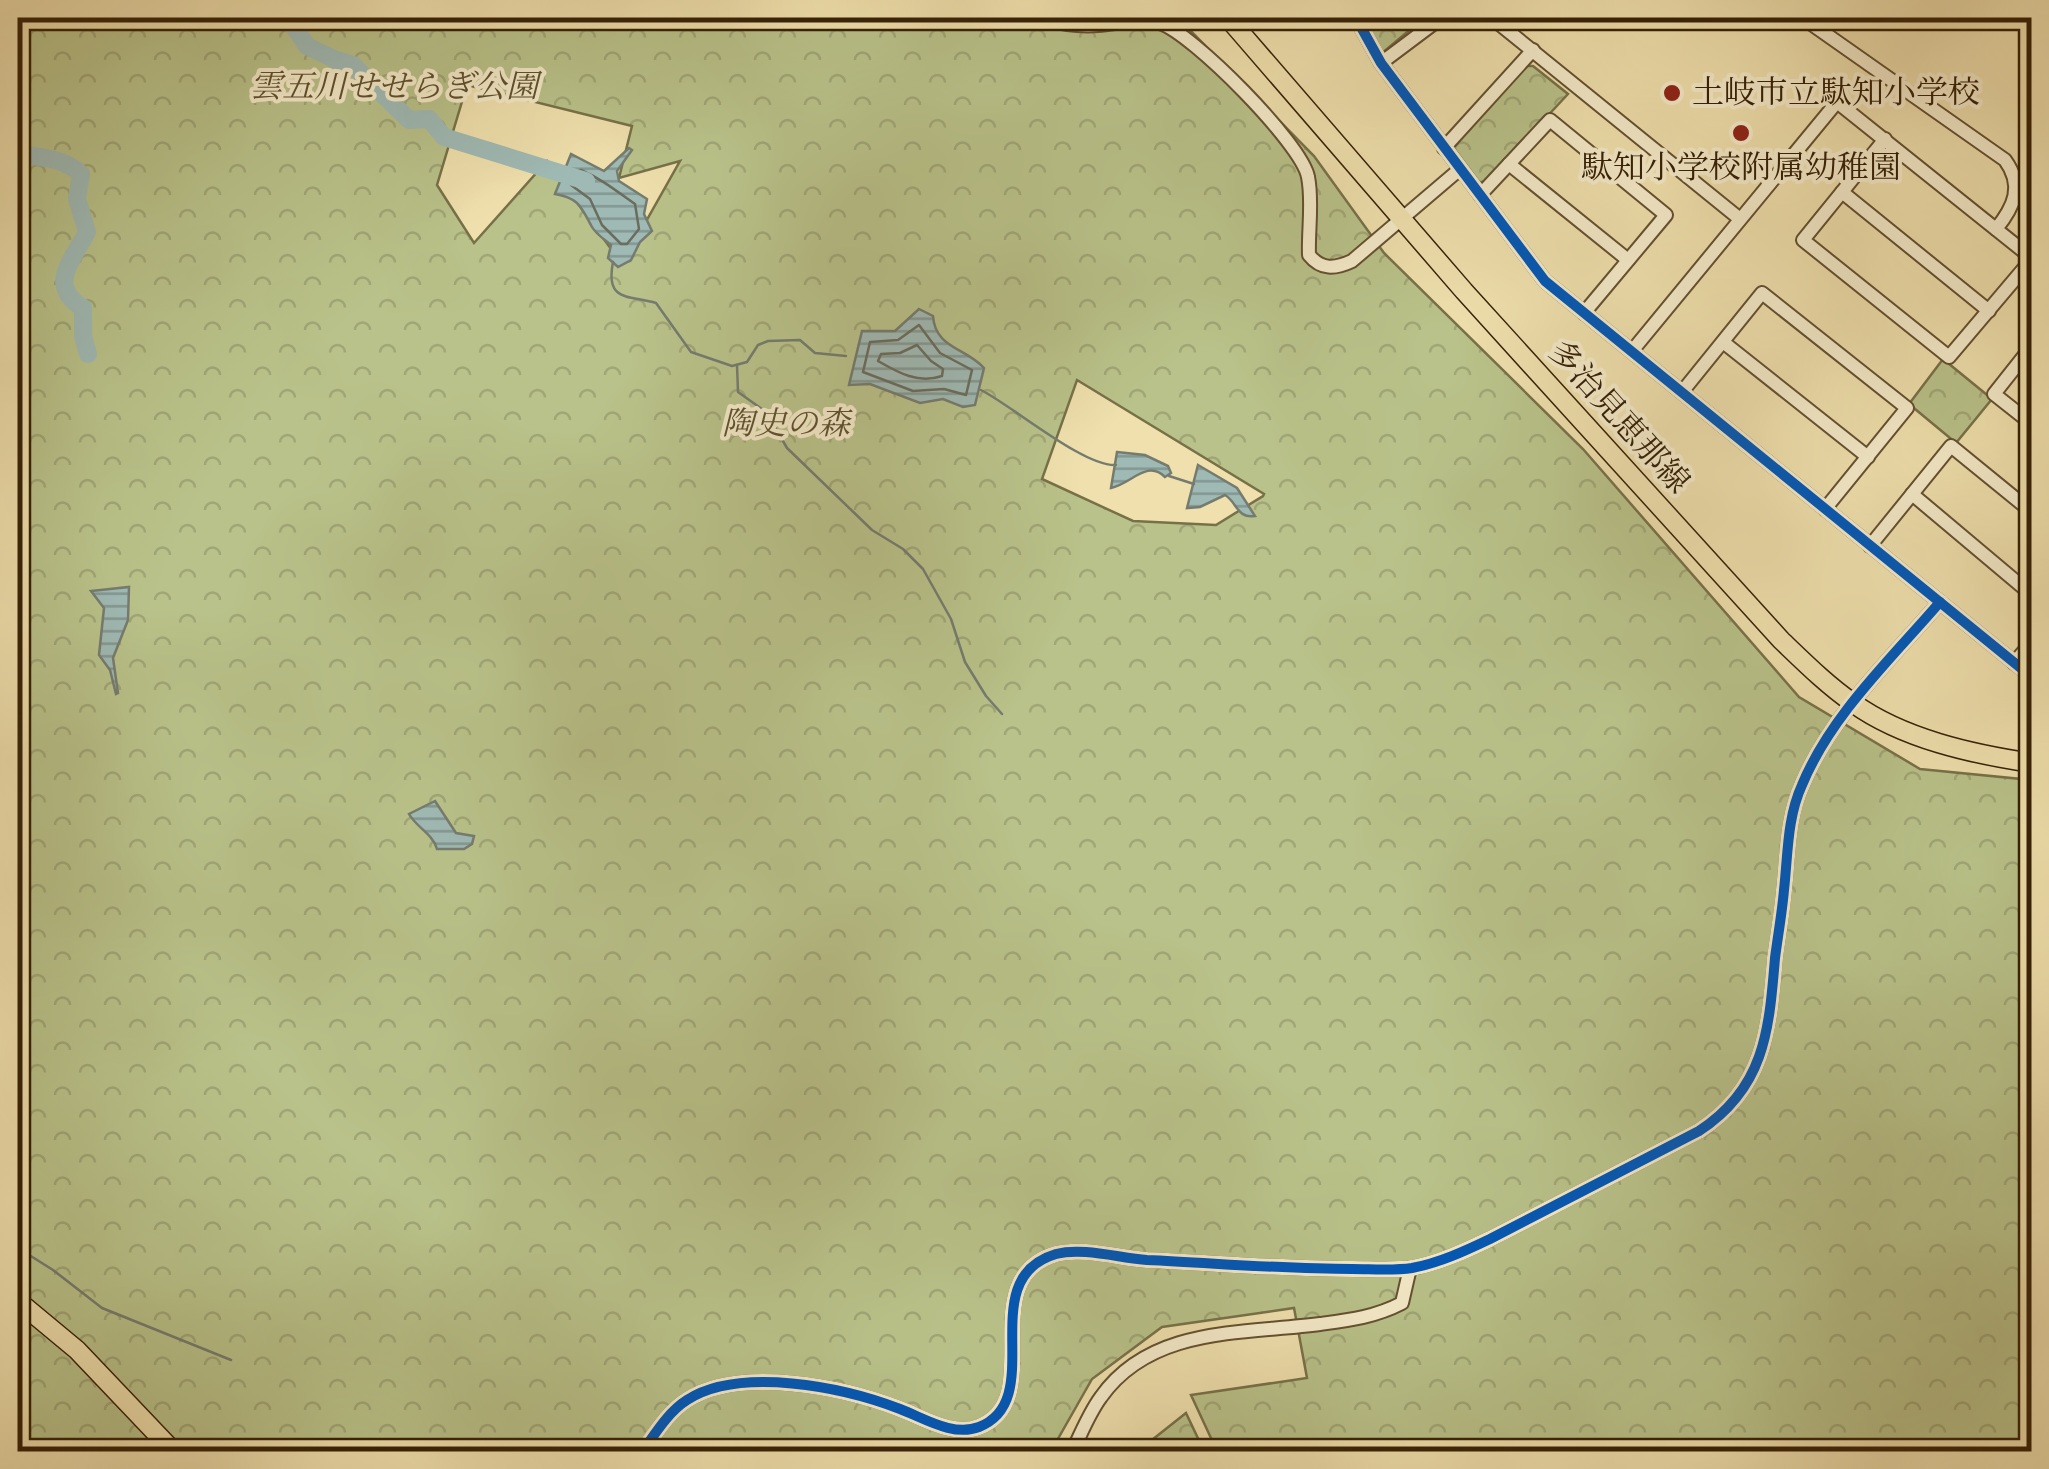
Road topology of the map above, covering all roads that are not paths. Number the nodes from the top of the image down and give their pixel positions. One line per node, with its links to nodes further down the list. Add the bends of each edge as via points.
1 (1036, 18): 16 (street, via 1071,25 1144,20 1183,36 1236,83 1298,154 1308,177 1309,255 1315,263 1339,267 1352,261)
2 (1228, 18): 16 (main road, 多治見恵那線)
3 (1356, 18): 8 (street)
4 (1442, 18): 8 (street)
5 (1492, 18): 7 (street)
6 (1803, 18): 17 (street, via 2005,160 2015,200)
7 (1533, 50): 10 (street); 15 (street)
8 (1381, 62): 10 (street)
9 (1885, 139): 13 (street); 15 (street, via 1837,102); 17 (street)
10 (1444, 148): 12 (street)
11 (1509, 164): 14 (street); 19 (street); 19 (street, via 1550,120 1666,215)
12 (1460, 169): 14 (street); 16 (street)
13 (1842, 192): 20 (street); 20 (street, via 1803,240 1949,358)
14 (1480, 195): 21 (street, via 1545,281)
15 (1740, 219): 24 (street)
16 (1402, 220): 37 (main road, 多治見恵那線, via 1782,640)
17 (1996, 229): 18 (street)
18 (2032, 258): 20 (street)
19 (1628, 260): 21 (street)
20 (1989, 310)
21 (1584, 313): 24 (street)
22 (1723, 342): 25 (street); 27 (street); 27 (street, via 1762,292 1907,408)
23 (2032, 346): 26 (street, via 1994,394)
24 (1632, 351): 25 (street)
25 (1682, 392): 29 (street)
26 (2032, 424)
27 (1868, 457): 29 (street)
28 (1912, 494): 30 (street, via 1951,446); 31 (street); 32 (street)
29 (1825, 509): 31 (street)
30 (2032, 512)
31 (1870, 546): 33 (street)
32 (2032, 595)
33 (1940, 602): 35 (street); 37 (street)
34 (2032, 642): 35 (street)
35 (2014, 663): 36 (street)
36 (2032, 677)
37 (1853, 703): 38 (main road, 多治見恵那線, via 1930,739); 39 (street, via 1802,783 1794,808 1770,1017 1744,1090 1699,1132 1490,1239)
38 (2032, 763)
39 (1410, 1268): 42 (street, via 1055,1254 1024,1277 1012,1301 1006,1402 978,1427 958,1430 846,1394 760,1381 725,1383 683,1402); 43 (street, via 1402,1303 1381,1314 1202,1336 1147,1355 1101,1396)
40 (18, 1301): 41 (main road, via 77,1350)
41 (174, 1452)
42 (642, 1452)
43 (1072, 1452)

